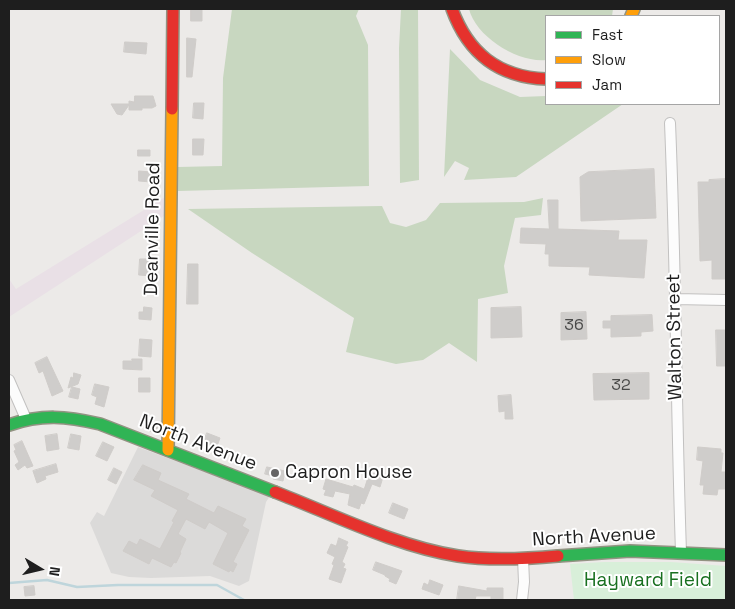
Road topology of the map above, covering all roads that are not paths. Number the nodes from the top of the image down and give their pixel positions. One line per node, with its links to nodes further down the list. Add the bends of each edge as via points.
1 (173, 9): 10 (main road, Deanville Road)
2 (452, 9): 3 (main road, via 466,39 490,63 520,76)
3 (545, 79)
4 (670, 122): 5 (street, Walton Street)
5 (675, 299): 6 (street); 11 (street, Walton Street)
6 (726, 300)
7 (9, 380): 8 (street)
8 (26, 419): 9 (main road, North Avenue); 10 (main road, North Avenue, via 71,417 100,424)
9 (9, 425)
10 (168, 450): 13 (main road, North Avenue, via 411,545 472,558)
11 (681, 552): 12 (main road, North Avenue); 13 (main road, North Avenue, via 619,551)
12 (726, 555)
13 (523, 558): 14 (street)
14 (522, 600)

